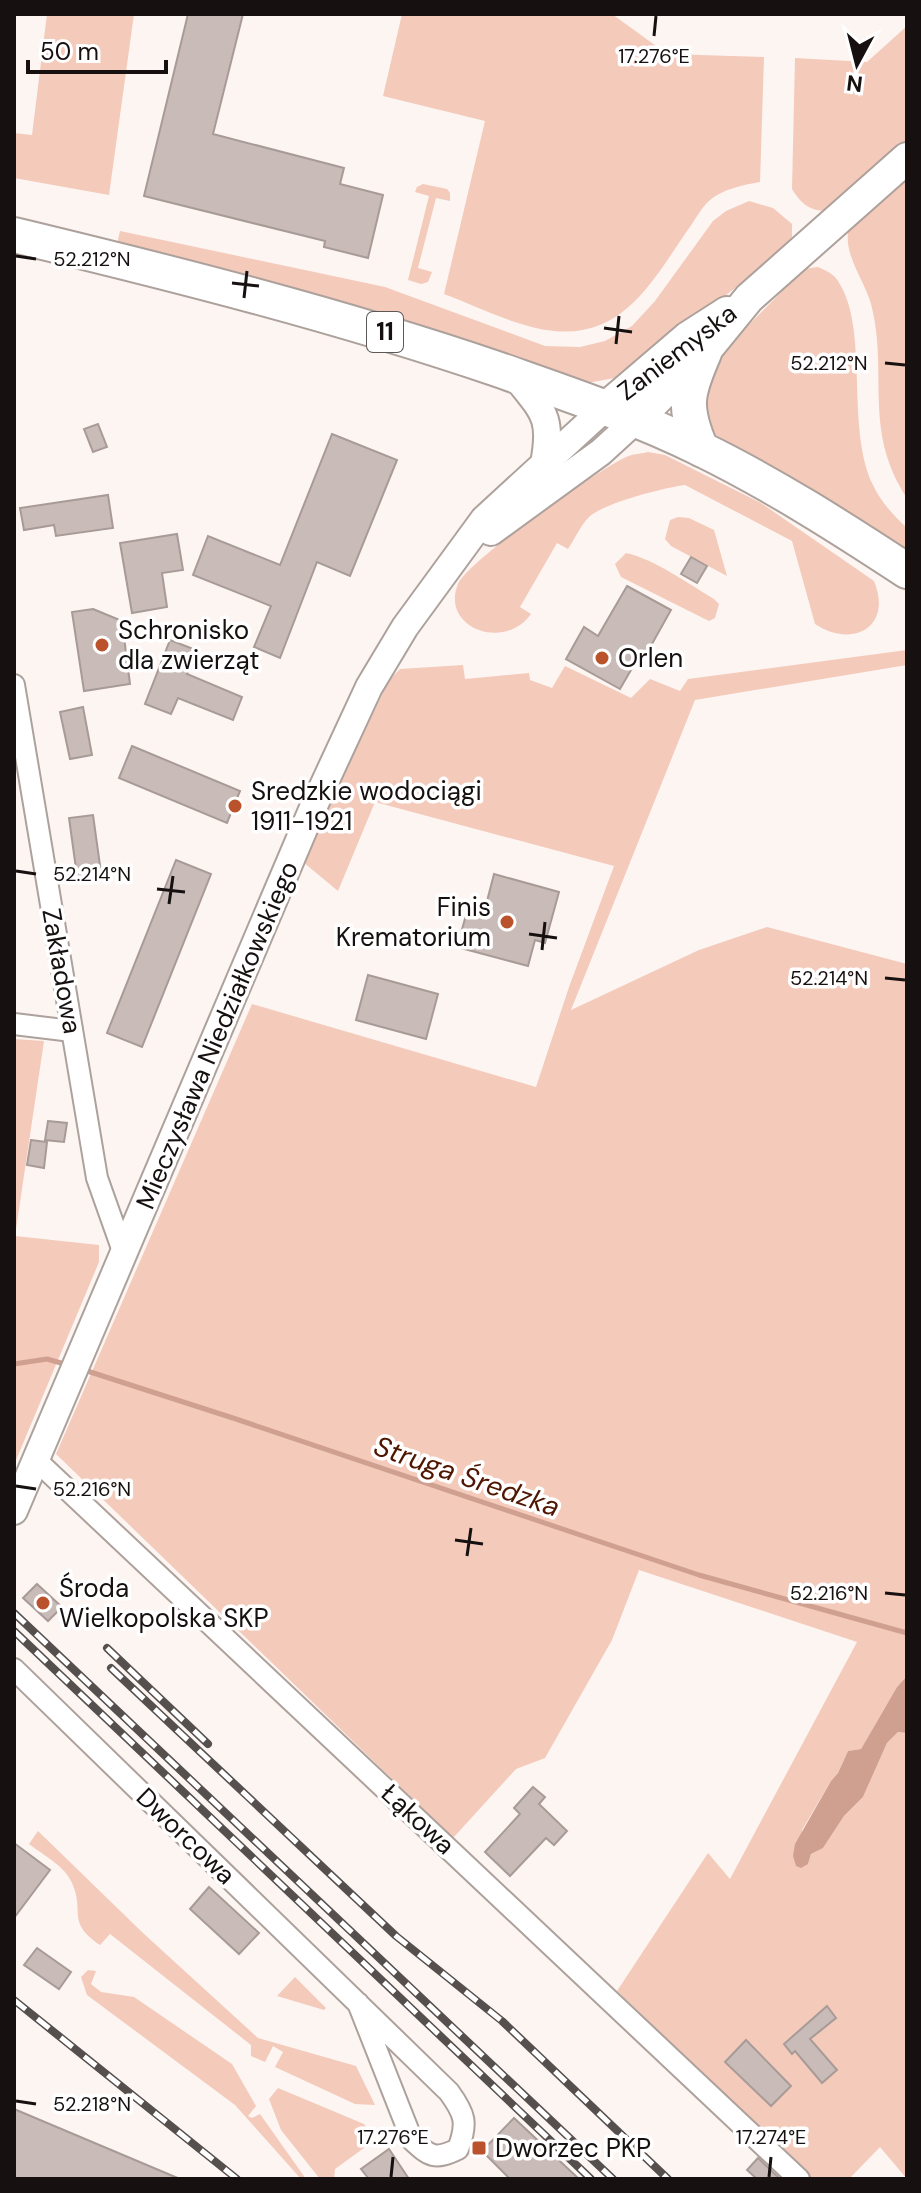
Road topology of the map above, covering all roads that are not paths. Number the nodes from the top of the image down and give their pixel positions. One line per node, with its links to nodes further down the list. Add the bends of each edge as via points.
1 (907, 158): 3 (main road, Zaniemyska)
2 (14, 235): 5 (highway, 11, via 269,299)
3 (749, 298): 4 (main road, Zaniemyska); 6 (main road, Zaniemyska, via 688,337)
4 (704, 353): 6 (main road, Zaniemyska); 7 (highway, via 689,388 689,422)
5 (515, 376): 6 (highway, 11); 8 (street, via 547,420)
6 (621, 414): 7 (highway, 11); 8 (street, Mieczysława Niedziałkowskiego); 9 (street, Mieczysława Niedziałkowskiego, via 601,452)
7 (701, 449): 10 (highway, 11)
8 (544, 464): 9 (street, Mieczysława Niedziałkowskiego, via 484,519)
9 (452, 560): 14 (street, Mieczysława Niedziałkowskiego, via 387,656 348,730)
10 (907, 571)
11 (14, 685): 13 (street, Zakładowa)
12 (14, 1024): 13 (street)
13 (72, 1031): 14 (street, Zakładowa, via 97,1178)
14 (124, 1254): 15 (street, Mieczysława Niedziałkowskiego)
15 (36, 1460): 16 (street); 19 (street, Łąkowa)
16 (14, 1511)
17 (14, 1669): 18 (street, Dworcowa)
18 (358, 2003): 18 (street, Dworcowa, via 412,2140 427,2155 443,2157 458,2149 465,2131 462,2110)
19 (799, 2179)

